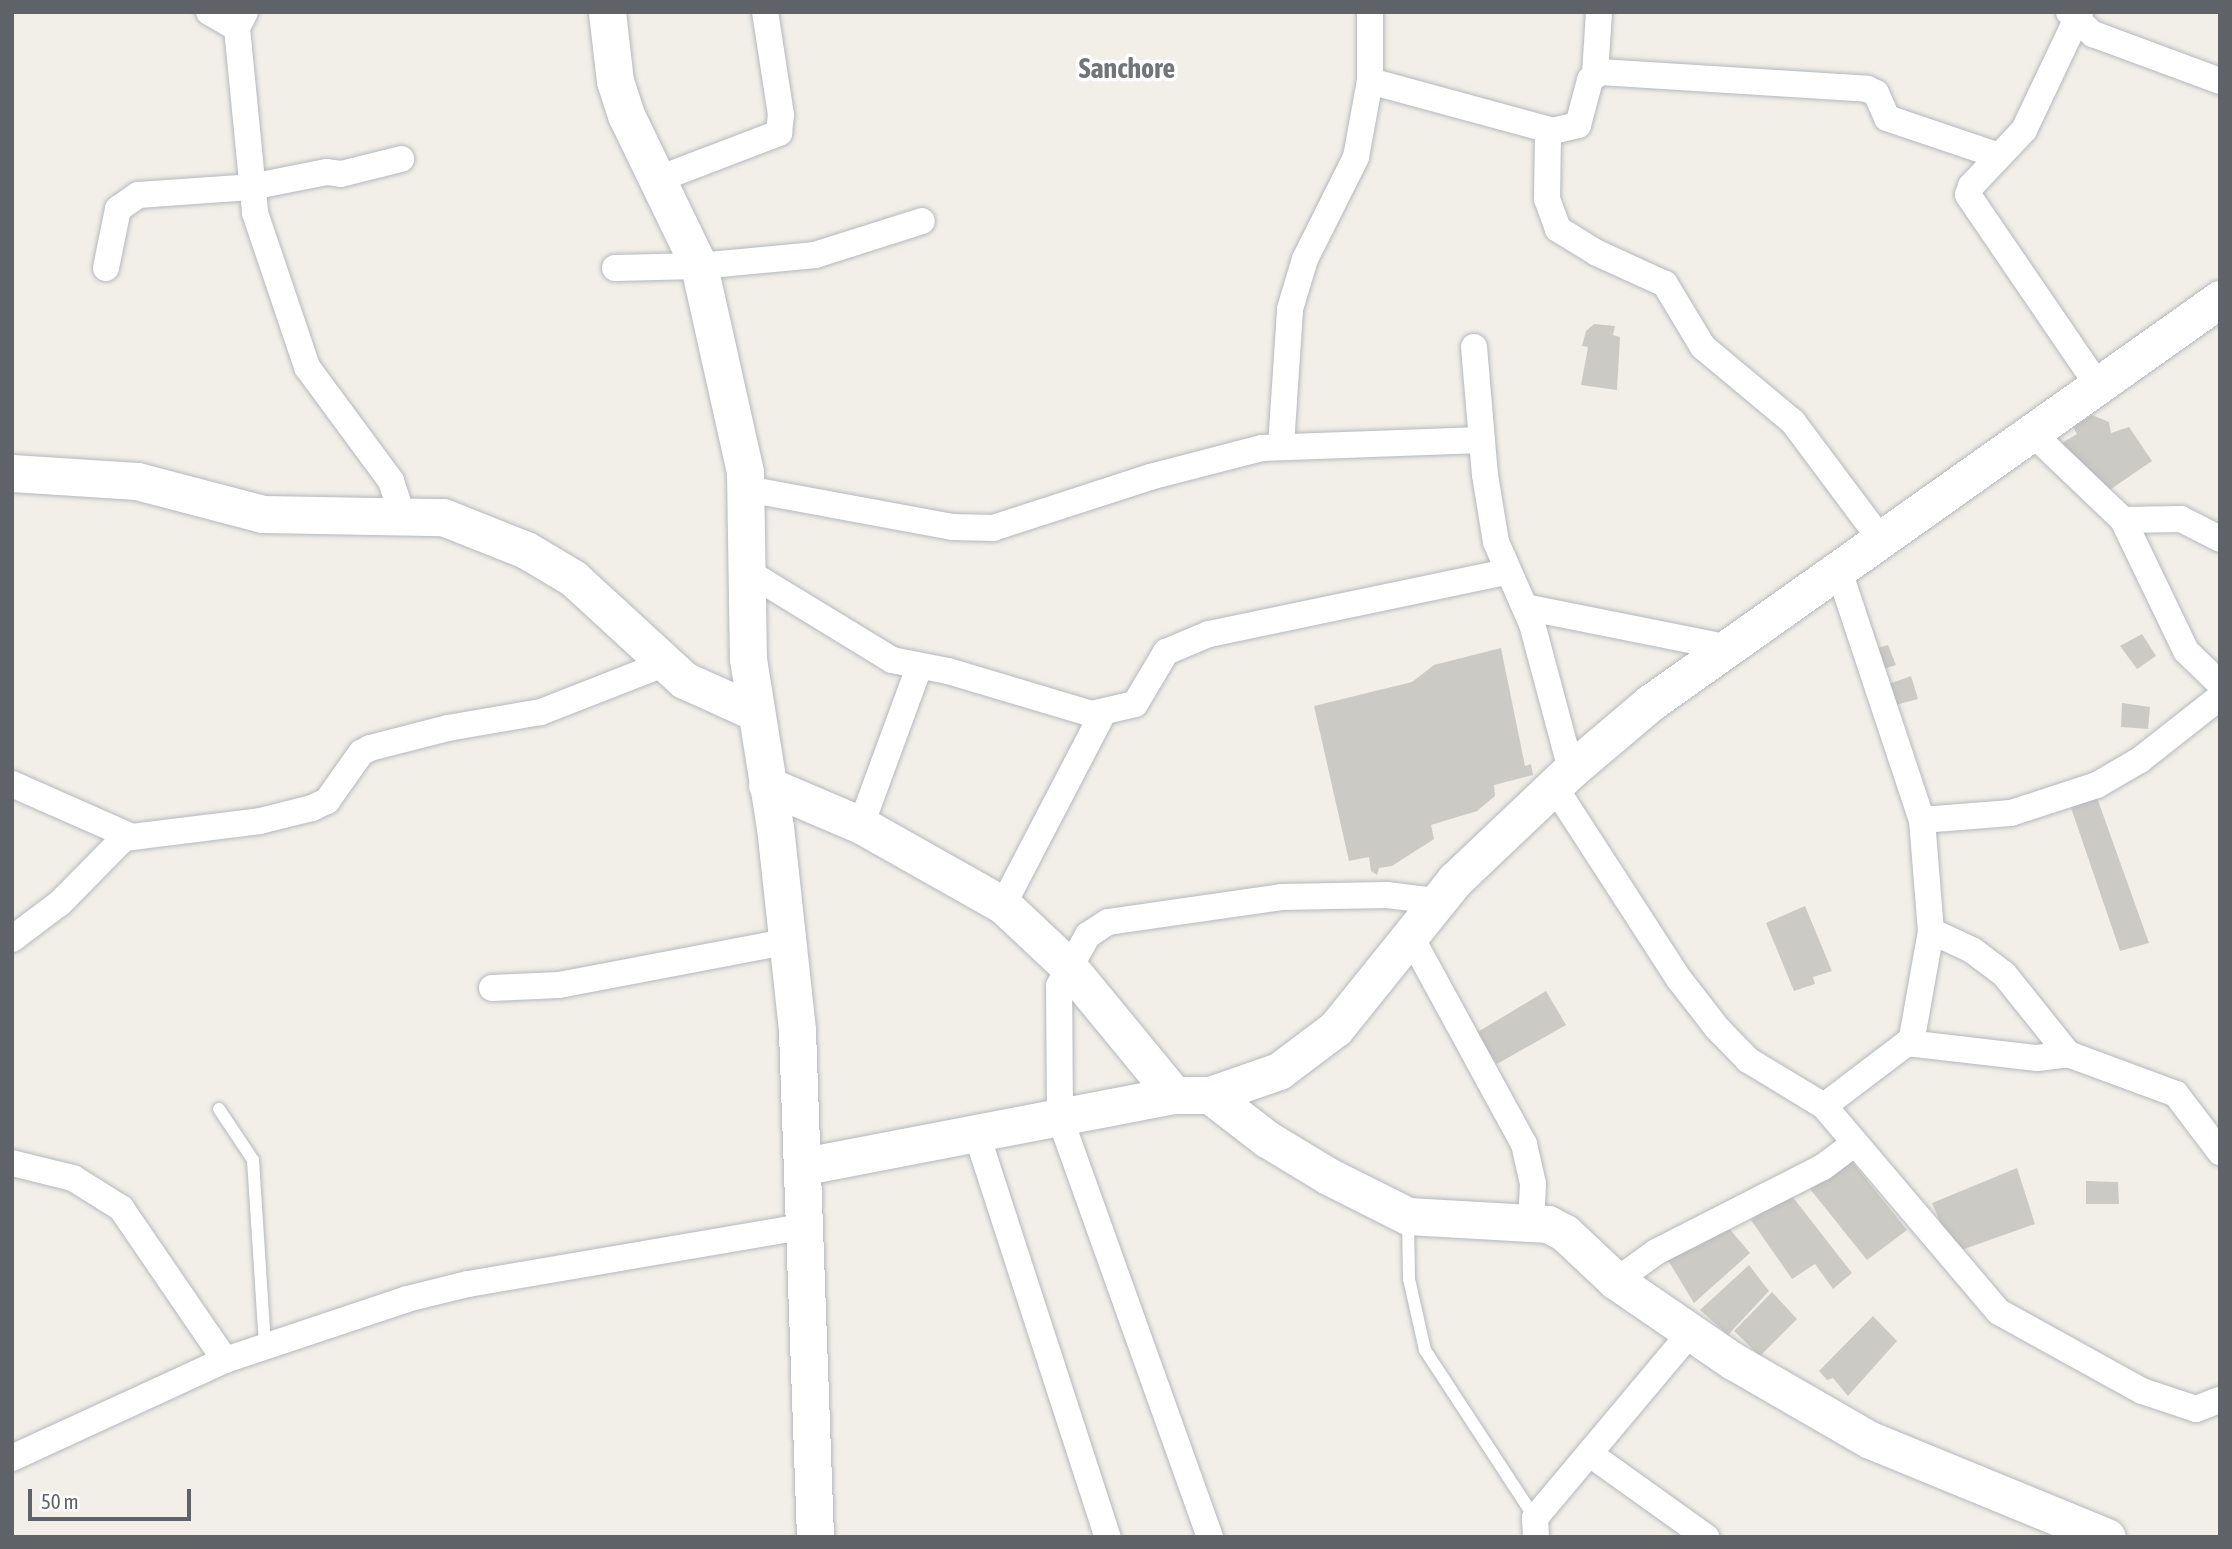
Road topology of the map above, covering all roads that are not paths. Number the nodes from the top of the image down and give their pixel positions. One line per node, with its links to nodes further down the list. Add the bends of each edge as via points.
1 (209, 12): 7 (street)
2 (607, 12): 14 (street, via 615,81)
3 (765, 12): 14 (street, via 781,115 779,133)
4 (1370, 12): 9 (street)
5 (1599, 12): 8 (street)
6 (2075, 14): 10 (street, via 2093,34); 12 (street, via 2029,122)
7 (241, 20): 15 (street)
8 (1595, 74): 11 (street, via 1581,121 1574,128); 12 (street, via 1867,89 1876,93 1887,118)
9 (1370, 81): 11 (street); 25 (street, via 1356,158 1305,258 1290,309)
10 (2220, 81)
11 (1550, 130): 30 (street, via 1546,189 1558,229 1597,253 1665,284 1703,348 1782,410)
12 (1999, 156): 22 (street, via 1968,195)
13 (401, 159): 15 (street, via 341,174 327,172)
14 (656, 180): 17 (street)
15 (251, 187): 18 (street, via 138,195 118,209); 28 (street, via 255,213 307,367 391,481)
16 (922, 221): 17 (street, via 815,255)
17 (699, 266): 19 (street); 27 (street)
18 (106, 268)
19 (615, 268)
20 (2220, 298): 22 (street)
21 (1474, 347): 24 (street)
22 (2096, 384): 23 (street)
23 (2030, 431): 29 (street); 30 (street)
24 (1482, 440): 25 (street); 34 (street, via 1496,542)
25 (1281, 446): 27 (street, via 1150,477 993,528 953,527)
26 (12, 474): 28 (street, via 137,481 263,514)
27 (747, 489): 33 (street)
28 (402, 514): 37 (street, via 443,517 541,558 589,590)
29 (2123, 520): 31 (street, via 2181,519); 39 (street, via 2186,651)
30 (1880, 537): 32 (street)
31 (2220, 539)
32 (1838, 568): 36 (street); 46 (street)
33 (748, 572): 38 (street, via 857,642 892,660); 41 (street, via 748,659)
34 (1506, 572): 35 (street); 42 (street, via 1209,634 1166,652 1135,704)
35 (1525, 607): 36 (street); 43 (street)
36 (1726, 647): 43 (street)
37 (666, 663): 41 (street, via 691,685); 48 (street, via 541,712 448,727 370,748 361,752 327,801 312,808 248,823)
38 (919, 667): 42 (street, via 948,671 1071,710); 47 (street)
39 (2220, 684)
40 (2220, 697): 46 (street, via 2140,760 2097,785 2011,813)
41 (755, 712): 45 (street)
42 (1102, 713): 50 (street)
43 (1563, 778): 49 (street); 61 (street, via 1679,979 1717,1028 1748,1060)
44 (12, 784): 48 (street)
45 (766, 785): 47 (street); 54 (street)
46 (1922, 820): 51 (street)
47 (861, 825): 50 (street)
48 (130, 836): 53 (street, via 60,904)
49 (1435, 901): 52 (street); 55 (street, via 1375,895 1281,897 1114,921 1095,928)
50 (1003, 905): 55 (street)
51 (1931, 931): 57 (street); 58 (street, via 1972,950 2004,974)
52 (1411, 937): 60 (street, via 1320,1044 1279,1071); 70 (street, via 1524,1144 1534,1184)
53 (12, 939)
54 (789, 941): 56 (street, via 559,985); 68 (street)
55 (1068, 966): 59 (street); 63 (street, via 1056,1000)
56 (492, 988)
57 (1912, 1043): 58 (street, via 2037,1058); 61 (street)
58 (2068, 1054): 66 (street, via 2176,1094)
59 (1174, 1095): 60 (street); 63 (street)
60 (1210, 1095): 69 (street, via 1267,1139)
61 (1824, 1106): 65 (street)
62 (219, 1109): 74 (lane, via 253,1160)
63 (1060, 1118): 64 (street); 84 (street)
64 (977, 1135): 68 (street); 83 (street)
65 (1854, 1144): 72 (street, via 1823,1167 1656,1252); 76 (street, via 1999,1312 2096,1369)
66 (2220, 1152)
67 (12, 1163): 75 (street, via 73,1178 121,1208)
68 (805, 1166): 71 (street)
69 (1408, 1216): 70 (street, via 1445,1221); 80 (lane, via 1409,1279 1425,1350)
70 (1531, 1220): 72 (street, via 1565,1233)
71 (806, 1226): 74 (street, via 438,1290); 82 (street)
72 (1616, 1281): 73 (street)
73 (1690, 1333): 78 (street); 85 (street, via 1870,1440)
74 (265, 1346): 75 (street)
75 (225, 1360): 79 (street)
76 (2208, 1404): 77 (street)
77 (2220, 1426)
78 (1590, 1454): 80 (street); 81 (street)
79 (12, 1458)
80 (1536, 1527)
81 (1699, 1535)
82 (816, 1537)
83 (1108, 1537)
84 (1210, 1537)
85 (2107, 1537)

